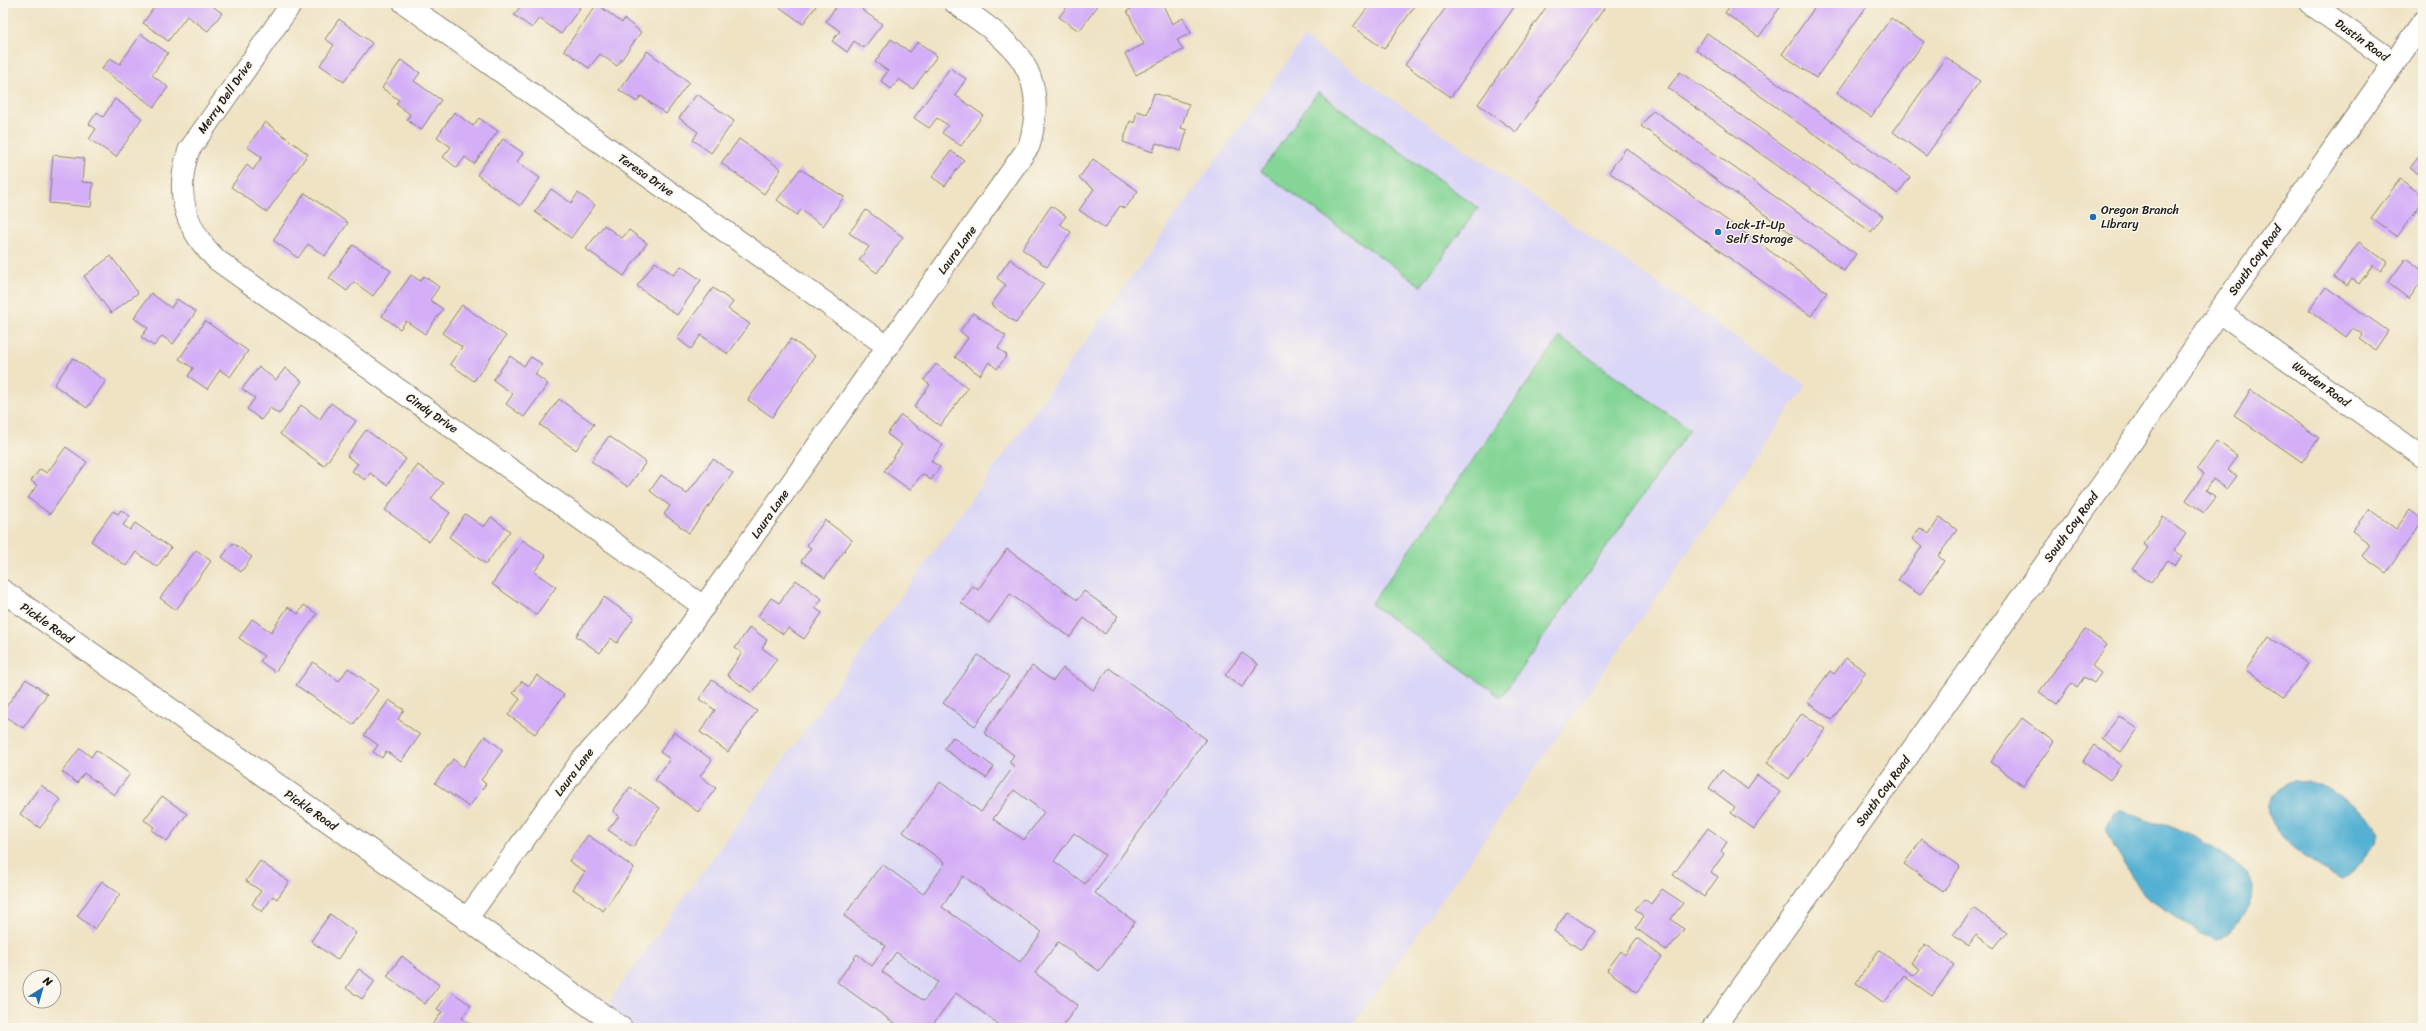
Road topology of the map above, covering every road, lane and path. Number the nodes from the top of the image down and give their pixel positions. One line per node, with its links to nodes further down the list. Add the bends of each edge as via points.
1 (292, 3): 7 (street, Merry Dell Drive, via 189,150 184,164)
2 (404, 3): 9 (street, Teresa Drive)
3 (955, 3): 9 (street, Laura Lane, via 1013,47 1023,61 1033,90 1035,118 1029,146)
4 (2310, 3): 6 (street, Dustin Road)
5 (2423, 22): 6 (street, South Coy Road)
6 (2394, 63): 8 (street, South Coy Road)
7 (184, 201): 12 (street, Cindy Drive, via 187,218 194,234 217,260)
8 (2219, 312): 10 (street, Worden Road); 15 (street, South Coy Road, via 2104,481)
9 (888, 347): 12 (street, Laura Lane)
10 (2423, 457)
11 (3, 591): 13 (street, Pickle Road)
12 (704, 607): 13 (street, Laura Lane, via 634,703 581,761)
13 (466, 920): 14 (street, Pickle Road)
14 (621, 1028)
15 (1713, 1028)

